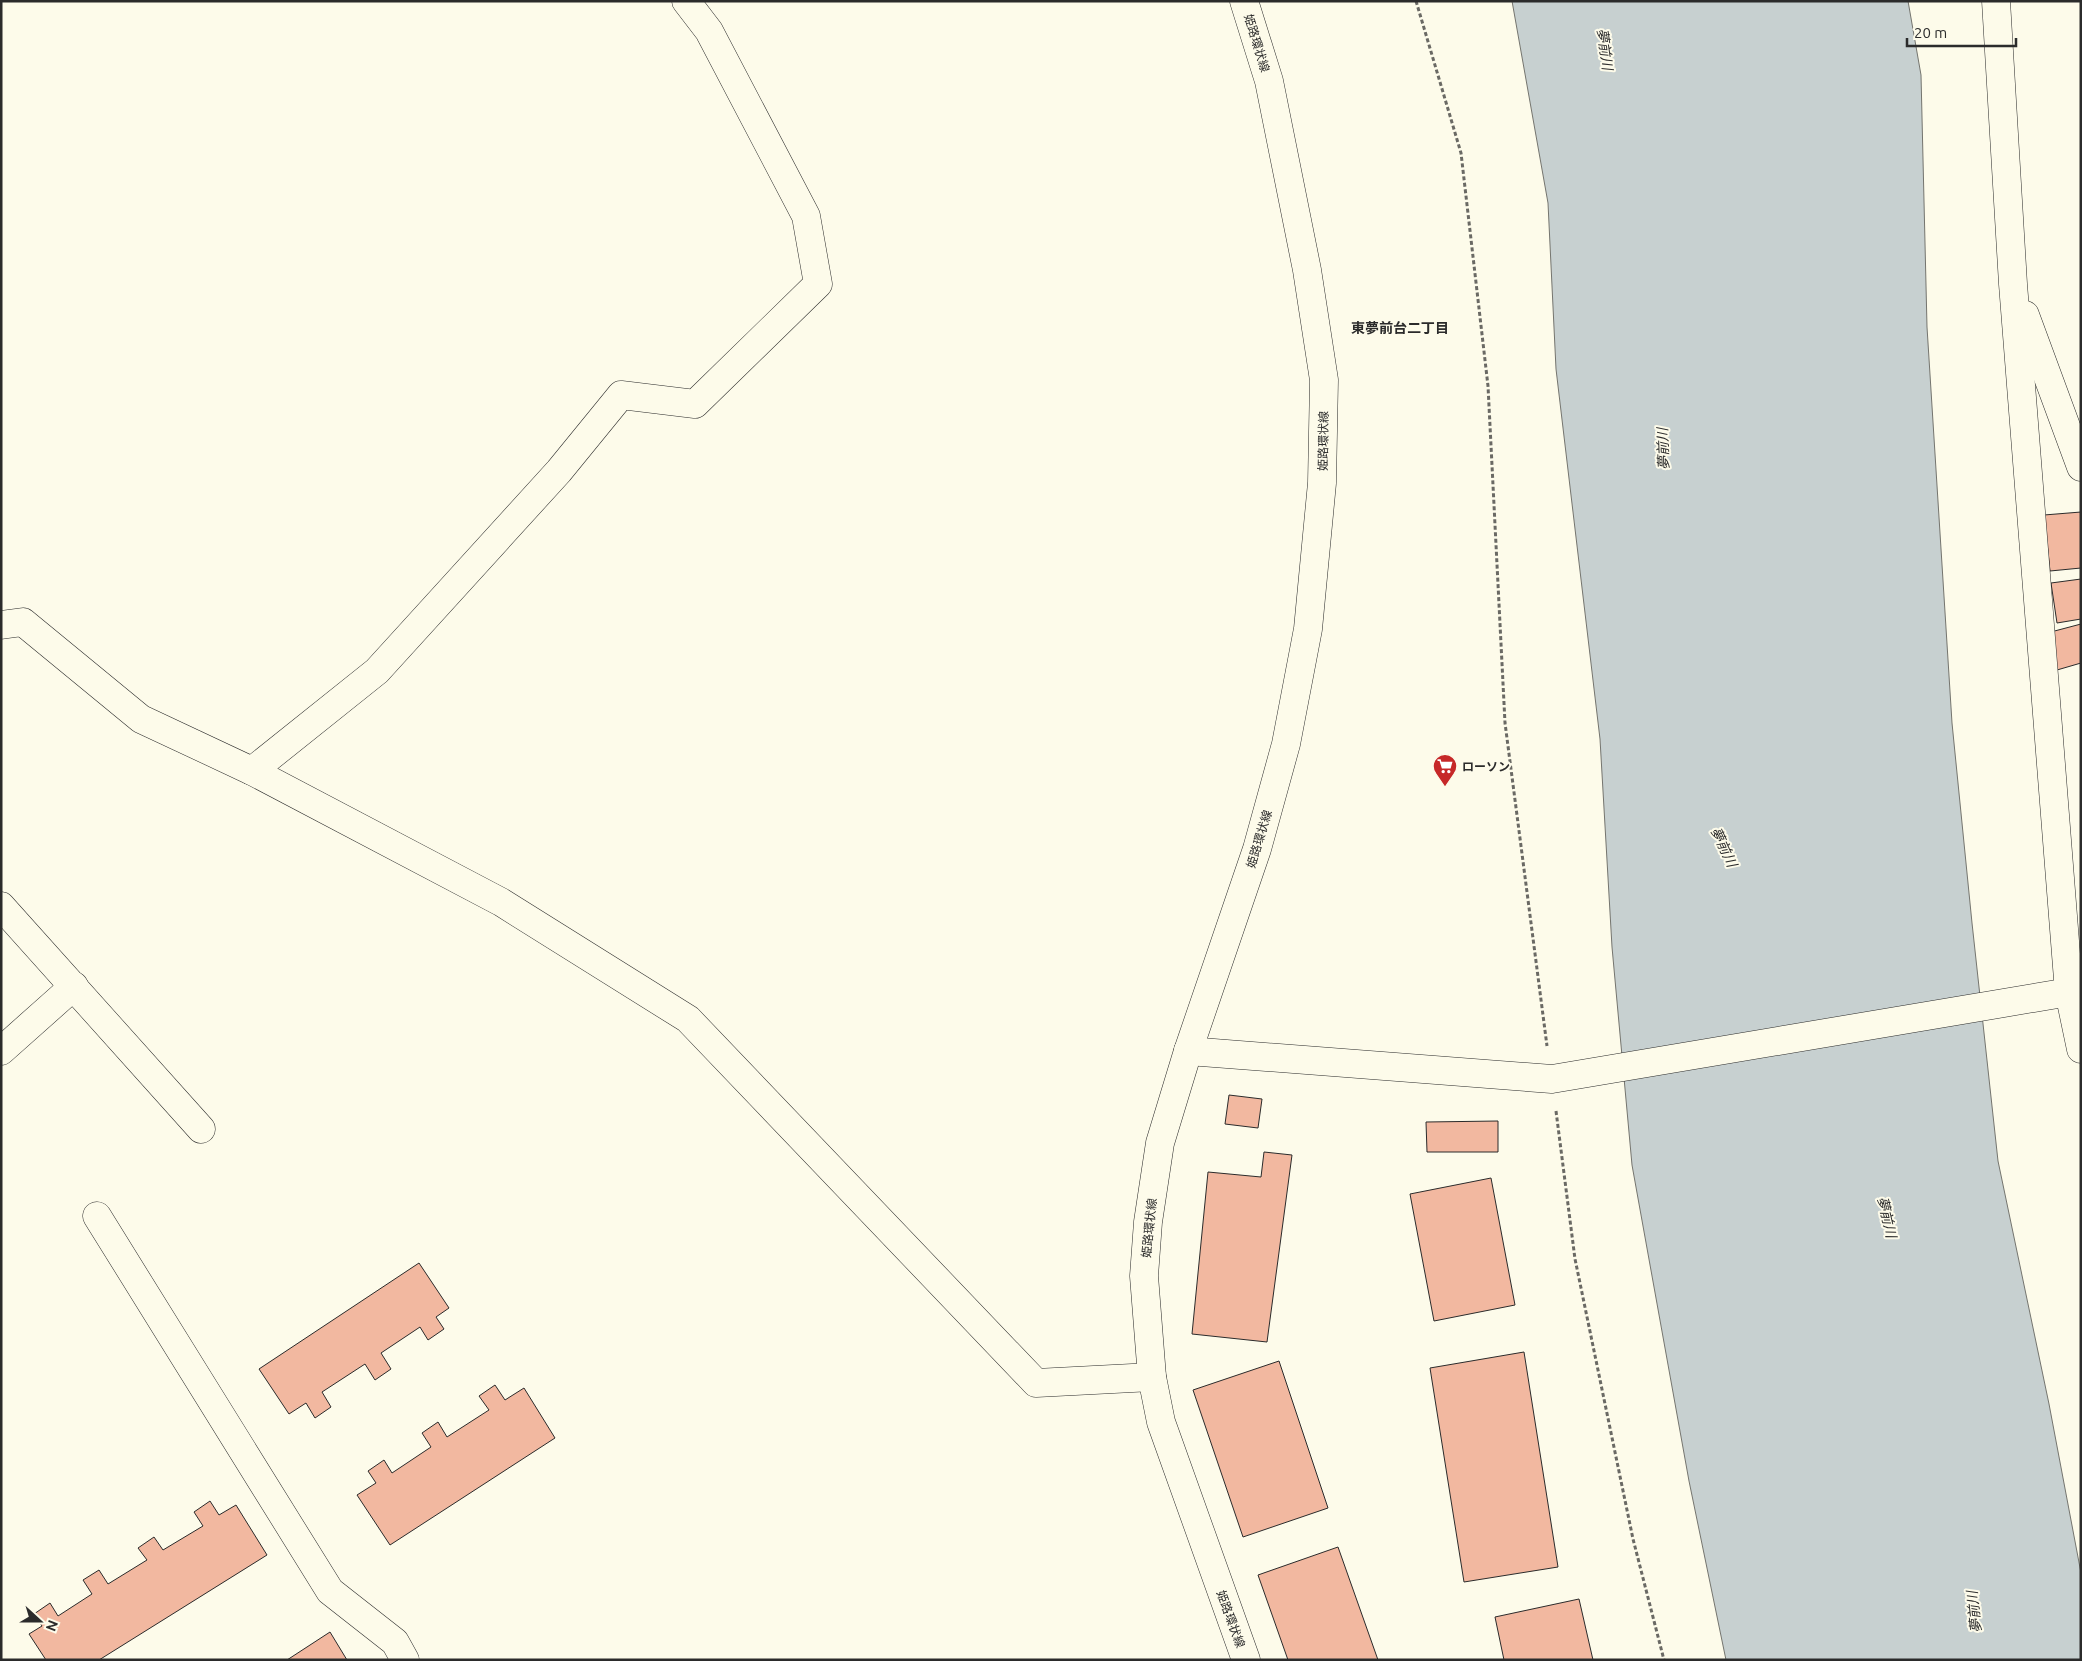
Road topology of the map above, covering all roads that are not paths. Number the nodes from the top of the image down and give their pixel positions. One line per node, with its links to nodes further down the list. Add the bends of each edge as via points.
1 (686, 1): 7 (street, via 709,31 806,216 818,284 695,404 621,395 559,471 377,671)
2 (1244, 1): 13 (street, 姫路環状線, via 1269,81 1308,279 1324,380 1322,483 1308,629 1286,744 1258,849)
3 (1996, 1): 4 (street)
4 (2013, 284): 5 (street); 10 (street)
5 (2081, 467)
6 (1, 625): 7 (street, via 23,622 141,719)
7 (252, 771): 16 (street, via 501,902 688,1019 1036,1383)
8 (1, 906): 9 (street)
9 (74, 986): 12 (street); 14 (street)
10 (2075, 991): 11 (street); 13 (street, via 1552,1079)
11 (2081, 1049)
12 (1, 1051)
13 (1188, 1051): 16 (street, 姫路環状線, via 1160,1143 1148,1222 1144,1276)
14 (200, 1129)
15 (97, 1216): 17 (street, via 330,1591 395,1642)
16 (1152, 1377): 18 (street, 姫路環状線, via 1161,1422)
17 (405, 1660)
18 (1246, 1660)

